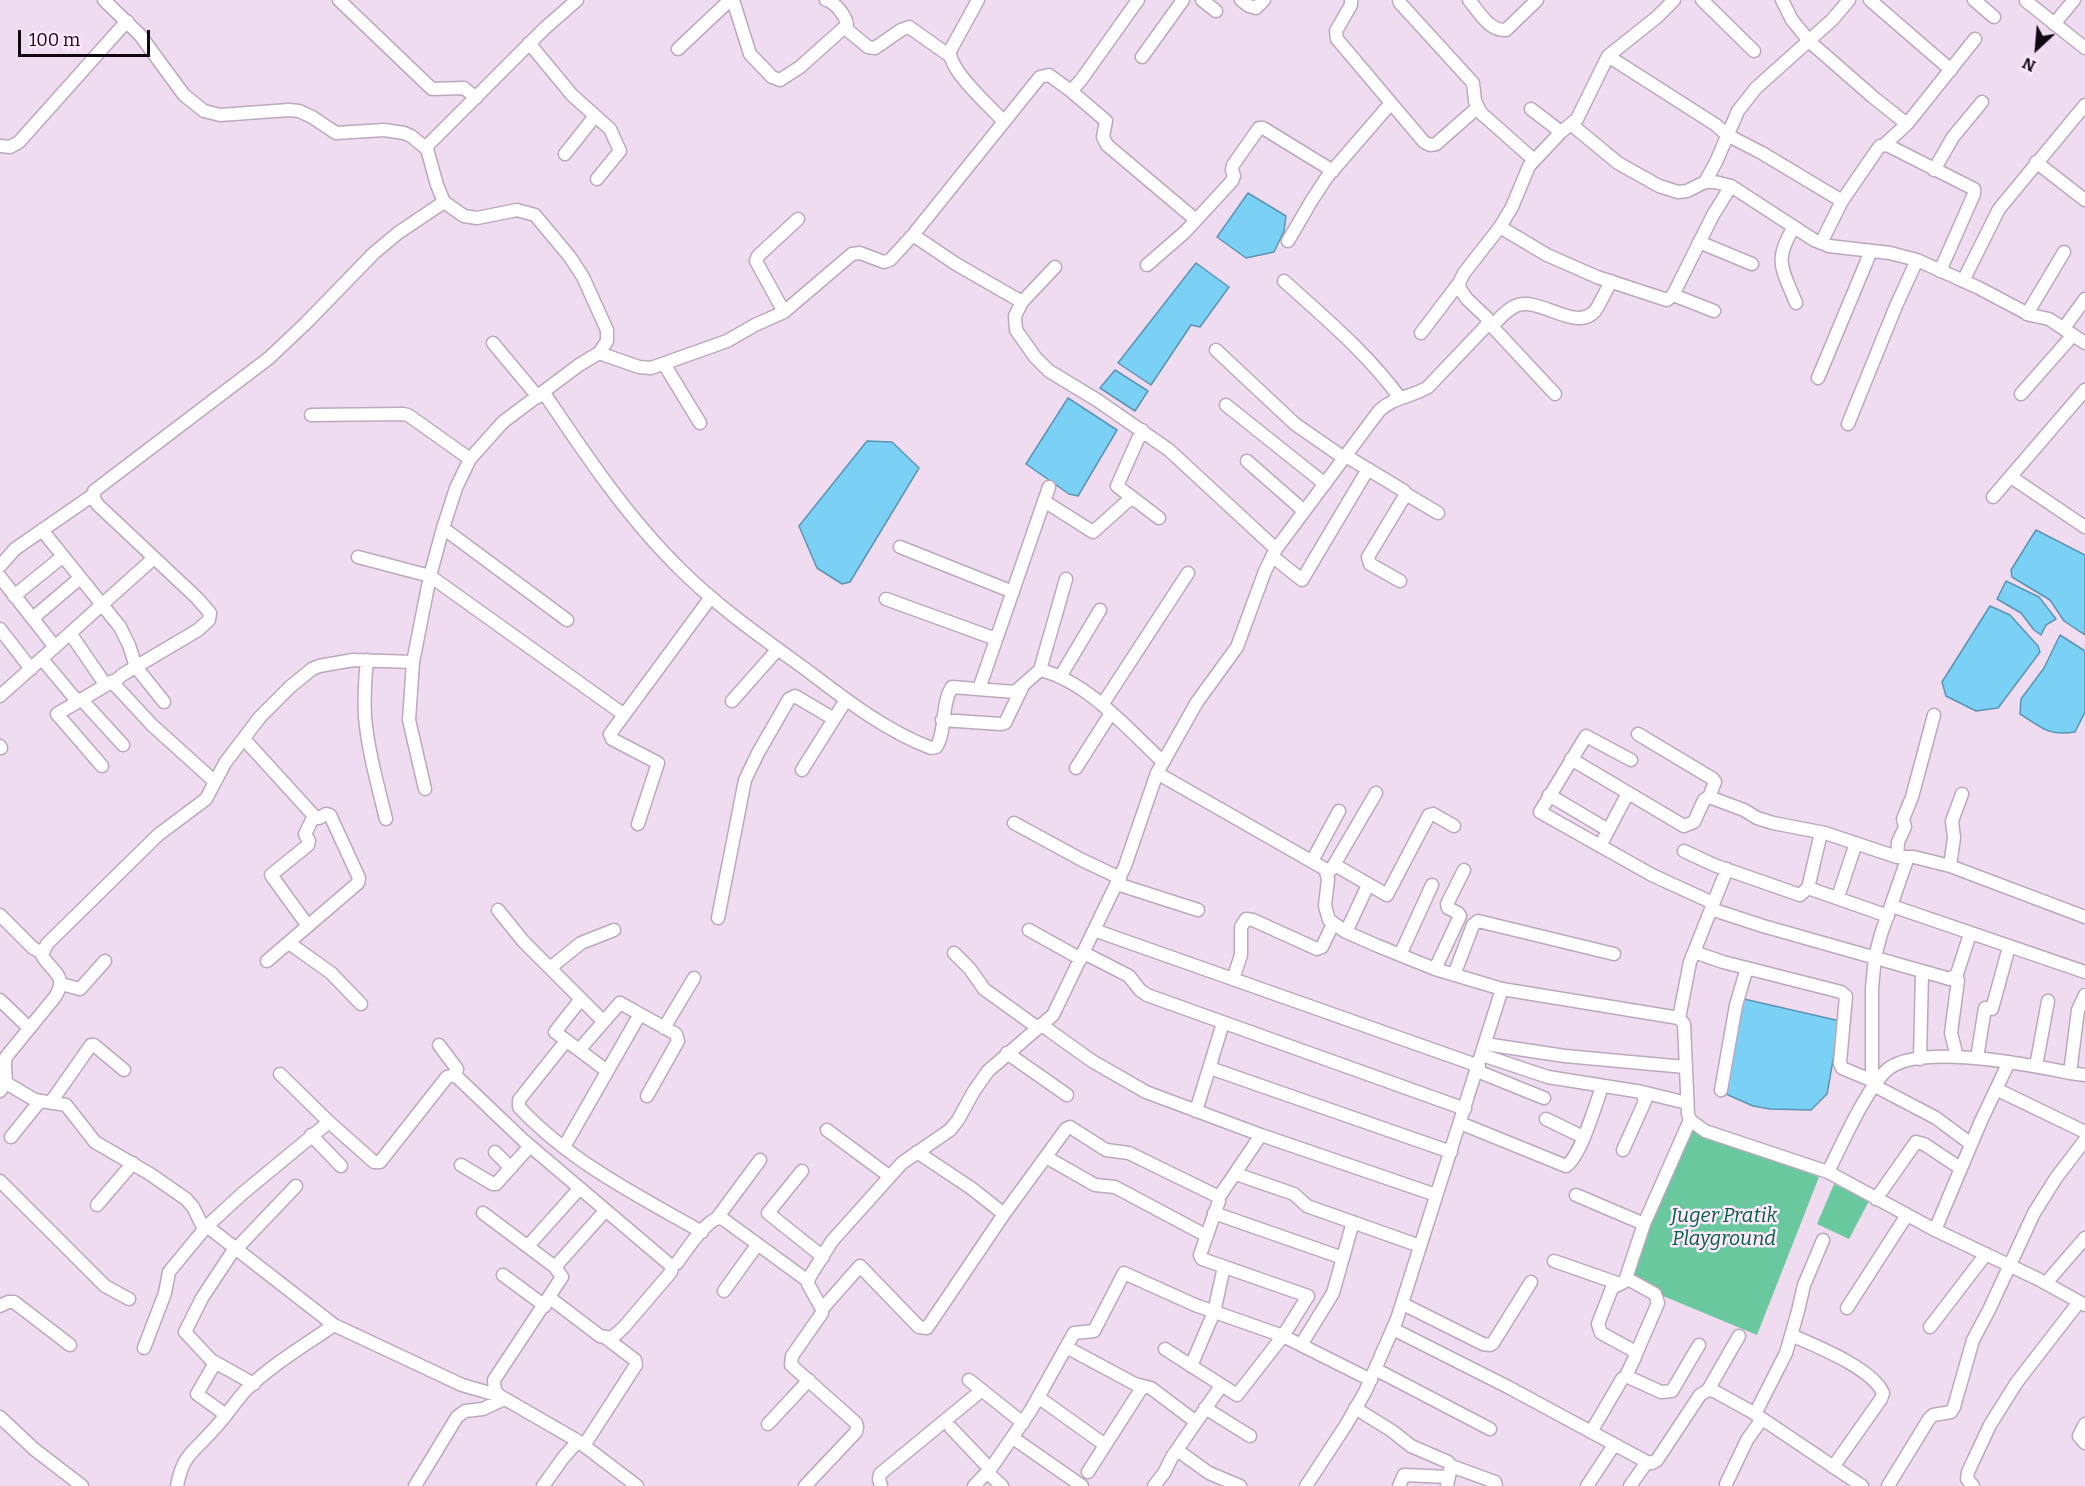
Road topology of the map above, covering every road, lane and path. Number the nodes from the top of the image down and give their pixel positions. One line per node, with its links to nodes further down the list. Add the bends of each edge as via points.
1 (104, 0): 26 (street)
2 (339, 0): 40 (street, via 432,88 464,88)
3 (577, 0): 31 (street)
4 (732, 0): 28 (street, via 750,54 776,79 784,79 797,70); 33 (street)
5 (826, 0): 28 (street, via 846,20)
6 (977, 0): 35 (street)
7 (1138, 0): 39 (street)
8 (1183, 0): 37 (street)
9 (1202, 0): 24 (street)
10 (1241, 0): 11 (street, via 1256,8)
11 (1264, 0)
12 (1351, 0): 42 (street, via 1335,35)
13 (1399, 0): 44 (street, via 1473,83)
14 (1469, 0): 15 (street, via 1490,25 1503,31)
15 (1538, 0)
16 (1674, 0): 36 (street)
17 (1702, 0): 34 (street)
18 (1782, 0): 30 (street)
19 (1849, 0): 30 (street)
20 (1870, 0): 38 (street)
21 (1974, 0): 25 (street)
22 (2074, 0): 27 (street)
23 (2026, 1): 27 (street)
24 (1216, 11)
25 (1994, 17)
26 (127, 21): 52 (street, via 19,142 10,147); 53 (street, via 184,94 204,111 220,115 298,111 336,133 397,131)
27 (2054, 24): 32 (street)
28 (845, 28): 35 (street, via 868,47 875,48 909,27)
29 (1976, 39): 38 (street)
30 (1808, 40): 48 (street); 50 (street, via 1756,88 1738,111)
31 (529, 43): 40 (street); 46 (street, via 572,95)
32 (2085, 48)
33 (678, 49)
34 (1754, 51)
35 (950, 56): 47 (street, via 962,76)
36 (1608, 56): 49 (street, via 1577,119); 50 (street)
37 (1142, 57)
38 (1951, 70): 48 (street)
39 (1071, 91): 47 (street, via 1049,75 1040,76); 66 (street, via 1106,121 1103,137 1107,145)
40 (476, 98): 53 (street)
41 (1982, 102): 57 (street, via 1953,137)
42 (1391, 103): 44 (street, via 1430,145 1437,144); 58 (street)
43 (2085, 105): 56 (street)
44 (1477, 108): 55 (street)
45 (1531, 109): 49 (street)
46 (596, 117): 54 (street); 59 (street, via 612,132 620,151)
47 (1003, 121): 69 (street)
48 (1907, 124): 51 (street)
49 (1567, 128): 55 (street); 60 (street, via 1635,174 1669,191 1687,191)
50 (1727, 135): 60 (street); 63 (street)
51 (1884, 145): 57 (street); 63 (street, via 1876,150)
52 (0, 146)
53 (425, 148): 64 (street)
54 (565, 154)
55 (1533, 160): 67 (street)
56 (2036, 162): 62 (street); 82 (street, via 1999,209)
57 (1934, 170): 79 (street, via 1974,189)
58 (1333, 171): 66 (street, via 1259,128 1231,168 1232,181); 70 (street)
59 (597, 179)
60 (1705, 182): 61 (street)
61 (1731, 186): 68 (street); 71 (street)
62 (2085, 200)
63 (1842, 201): 72 (street)
64 (444, 202): 97 (street, via 468,217 523,210 535,215 576,265 598,307 608,335); 118 (street, via 374,253 268,358)
65 (798, 219): 89 (street, via 756,261)
66 (1196, 220): 77 (street)
67 (1500, 227): 81 (street, via 1546,255); 83 (street)
68 (1794, 227): 72 (street); 87 (street, via 1781,253)
69 (913, 235): 86 (street); 89 (street, via 888,262 852,254)
70 (1288, 241)
71 (1699, 242): 76 (street); 84 (street)
72 (1821, 243): 73 (street)
73 (1871, 251): 75 (street); 99 (street)
74 (2064, 252): 90 (street)
75 (1917, 260): 79 (street); 108 (street)
76 (1752, 264)
77 (1147, 265)
78 (1055, 267): 86 (street)
79 (1940, 270): 82 (street)
80 (1284, 281): 104 (street, via 1357,347)
81 (1611, 281): 84 (street, via 1664,300); 91 (street, via 1588,316 1575,318 1521,304)
82 (1963, 281): 90 (street)
83 (1459, 283): 91 (street, via 1462,292); 93 (street)
84 (1673, 295): 88 (street)
85 (2085, 299): 92 (street)
86 (1022, 302): 109 (street, via 1014,323 1035,357 1049,371)
87 (1796, 303)
88 (1714, 311)
89 (784, 312): 98 (street, via 728,341)
90 (2027, 314): 92 (street, via 2049,319)
91 (1490, 324): 101 (street); 104 (street, via 1437,380 1419,393)
92 (2068, 331): 95 (street); 102 (street)
93 (1421, 333)
94 (493, 343): 103 (street)
95 (2085, 343)
96 (1216, 350): 110 (street, via 1295,424)
97 (599, 353): 98 (street, via 639,368); 103 (street)
98 (664, 364): 107 (street)
99 (1818, 378)
100 (2085, 390): 114 (street)
101 (1555, 394)
102 (2021, 394)
103 (541, 395): 111 (street, via 503,422); 142 (street, via 618,498 679,568)
104 (1400, 398): 110 (street, via 1379,411)
105 (1226, 405): 115 (street)
106 (311, 415): 111 (street, via 408,415)
107 (700, 423)
108 (1848, 424)
109 (1142, 430): 120 (street, via 1117,486); 129 (street, via 1176,455)
110 (1345, 457): 113 (street); 115 (street)
111 (470, 459): 126 (street)
112 (1247, 461): 122 (street)
113 (1368, 469): 117 (street); 129 (street, via 1302,580)
114 (2011, 477): 119 (street); 125 (street)
115 (1325, 484): 122 (street)
116 (1049, 487): 121 (street)
117 (1406, 494): 123 (street); 139 (street, via 1368,557 1370,564)
118 (93, 495): 127 (street); 132 (street, via 98,505)
119 (1993, 497)
120 (1131, 498): 121 (street, via 1093,532); 124 (street)
121 (1044, 501): 140 (street)
122 (1304, 511): 129 (street)
123 (1438, 513)
124 (1158, 518)
125 (2085, 527)
126 (443, 528): 135 (street); 147 (street)
127 (42, 530): 130 (street); 133 (street, via 15,549)
128 (900, 547): 140 (street)
129 (1274, 552): 179 (street, via 1237,647 1197,702)
130 (62, 557): 137 (street); 141 (street)
131 (358, 557): 135 (street)
132 (154, 558): 144 (street); 156 (street, via 197,598 210,618 198,630)
133 (0, 566)
134 (1188, 573): 168 (street)
135 (430, 576): 155 (street); 169 (street)
136 (0, 578): 141 (street)
137 (80, 579): 144 (street); 146 (street)
138 (1066, 579): 158 (street)
139 (1400, 581)
140 (1013, 592): 150 (street)
141 (15, 596): 146 (street)
142 (711, 597): 152 (street); 169 (street)
143 (886, 599): 150 (street)
144 (101, 605): 149 (street); 156 (street, via 125,636)
145 (1100, 610): 159 (street)
146 (33, 618): 151 (street)
147 (567, 620)
148 (0, 628): 157 (street)
149 (70, 633): 151 (street); 160 (street)
150 (996, 639): 163 (street)
151 (55, 646): 153 (street)
152 (778, 649): 164 (street); 166 (street)
153 (42, 659): 157 (street); 165 (street)
154 (368, 660): 155 (street); 174 (street, via 312,669 260,717); 191 (street, via 365,718)
155 (412, 662): 183 (street, via 409,720)
156 (136, 667): 160 (street); 167 (street)
157 (31, 669): 162 (street)
158 (1040, 670): 159 (street); 161 (street)
159 (1060, 678): 168 (street)
160 (109, 683): 165 (street); 182 (street)
161 (1022, 688): 163 (street, via 1010,693); 172 (street, via 1005,723)
162 (2, 689)
163 (979, 689): 172 (street, via 952,687)
164 (846, 699): 171 (street); 172 (street, via 902,735 931,748 938,744)
165 (79, 700): 175 (street); 178 (street, via 57,715)
166 (732, 701)
167 (164, 702)
168 (1106, 709): 179 (street); 180 (street)
169 (623, 714): 193 (street, via 610,738 658,763)
170 (1934, 715): 200 (street, via 1903,819 1905,827 1898,842)
171 (834, 719): 181 (street); 217 (street, via 795,696 789,699 745,780)
172 (942, 720)
173 (1638, 734): 188 (street, via 1713,779)
174 (244, 739): 182 (street); 190 (street)
175 (123, 745)
176 (1570, 759): 177 (street, via 1586,736); 184 (street); 187 (street)
177 (1630, 760)
178 (102, 766)
179 (1160, 767): 201 (street); 206 (street)
180 (1076, 768)
181 (802, 770)
182 (214, 781): 227 (street, via 201,804 158,836)
183 (425, 789)
184 (1628, 793): 188 (street, via 1684,826 1694,822); 195 (street)
185 (1376, 794): 203 (street)
186 (1962, 794): 202 (street, via 1952,821)
187 (1549, 795): 195 (street); 198 (street, via 1540,809 1542,814)
188 (1709, 797): 196 (street, via 1773,823)
189 (1339, 811): 201 (street)
190 (314, 816): 219 (street, via 305,834 309,843 272,875); 219 (street, via 317,819 330,815 359,881)
191 (386, 819)
192 (1014, 823): 206 (street)
193 (638, 824)
194 (1454, 826): 207 (street, via 1430,815 1389,894)
195 (1608, 830): 198 (street)
196 (1821, 833): 197 (street); 209 (street)
197 (1856, 843): 200 (street); 210 (street)
198 (1600, 846): 211 (street)
199 (1684, 851): 204 (street)
200 (1903, 857): 202 (street); 214 (street)
201 (1312, 861): 203 (street)
202 (1950, 866): 216 (street)
203 (1331, 869): 207 (street); 218 (street, via 1325,906)
204 (1727, 869): 209 (street, via 1795,895); 211 (street)
205 (1464, 870): 238 (street, via 1447,904 1460,916)
206 (1119, 881): 213 (street); 222 (street)
207 (1368, 885): 223 (street)
208 (1432, 885): 231 (street)
209 (1808, 888): 210 (street)
210 (1838, 897): 214 (street)
211 (1712, 906): 228 (street); 233 (street, via 1763,926)
212 (498, 910): 236 (street)
213 (1198, 910)
214 (1890, 911): 224 (street); 233 (street)
215 (0, 915): 227 (street)
216 (2085, 917)
217 (718, 918)
218 (1333, 924): 223 (street); 243 (street, via 1322,947 1317,949 1246,919 1241,927 1241,955)
219 (308, 926): 225 (street)
220 (614, 930): 236 (street, via 581,943)
221 (1029, 930): 232 (street)
222 (1094, 930): 232 (street); 243 (street)
223 (1346, 932): 231 (street)
224 (1970, 934): 226 (street); 240 (street, via 1955,977)
225 (289, 943): 235 (street); 251 (street, via 331,973)
226 (2009, 947): 239 (street); 264 (street, via 1988,1009)
227 (42, 952): 245 (street)
228 (1694, 952): 237 (street); 253 (street)
229 (954, 953): 256 (street, via 984,989)
230 (1614, 954): 241 (street, via 1478,921)
231 (1400, 955): 238 (street)
232 (1083, 956): 255 (street, via 1129,976 1143,993); 256 (street, via 1059,1004)
233 (1875, 957): 240 (street); 277 (street, via 1871,1064)
234 (105, 961): 245 (street, via 80,989)
235 (267, 962)
236 (550, 968): 248 (street)
237 (1747, 968): 277 (street, via 1846,996 1840,1063 1842,1068); 281 (street, via 1736,1005)
238 (1435, 969): 241 (street)
239 (2085, 972)
240 (1922, 973): 266 (street)
241 (1454, 975): 246 (street)
242 (694, 978): 258 (street)
243 (1233, 979): 265 (street)
244 (1958, 980): 263 (street, via 1951,1033)
245 (61, 984): 257 (street)
246 (1502, 989): 253 (street); 265 (street)
247 (2085, 995): 273 (street, via 2078,1010)
248 (581, 999): 254 (street); 259 (street, via 556,1029)
249 (0, 1000): 257 (street)
250 (2048, 1001): 268 (street)
251 (361, 1004)
252 (640, 1014): 254 (street, via 620,1003); 258 (street); 272 (street)
253 (1679, 1018): 269 (street, via 1684,1024)
254 (603, 1021): 261 (street)
255 (1223, 1023): 270 (street); 288 (street)
256 (1041, 1027): 262 (street); 289 (street, via 1120,1078)
257 (29, 1028): 278 (street, via 6,1057)
258 (664, 1028): 283 (street, via 676,1034 678,1041)
259 (566, 1041): 261 (street); 303 (street, via 518,1104 540,1130)
260 (439, 1045): 276 (street, via 457,1068)
261 (579, 1050): 272 (street)
262 (1007, 1053): 284 (street); 306 (street, via 983,1077 955,1124)
263 (1957, 1057): 264 (street); 266 (street)
264 (1977, 1058): 267 (street)
265 (1481, 1059): 269 (street, via 1565,1056); 279 (street); 285 (street); 288 (street)
266 (1920, 1059): 277 (street, via 1892,1067)
267 (2009, 1062): 268 (street); 280 (street)
268 (2036, 1066): 273 (street)
269 (1685, 1067): 287 (street)
270 (1210, 1068): 289 (street); 307 (street)
271 (124, 1070): 286 (street, via 91,1045)
272 (607, 1071): 303 (street)
273 (2070, 1073): 275 (street)
274 (280, 1074): 292 (street)
275 (2085, 1075)
276 (456, 1076): 292 (street, via 447,1077 377,1163); 302 (street)
277 (1874, 1083): 301 (street, via 1921,1109); 316 (street)
278 (3, 1087): 286 (street)
279 (1602, 1087): 282 (street); 299 (street)
280 (1996, 1089): 295 (street); 301 (street)
281 (1721, 1090)
282 (1642, 1092): 287 (street); 304 (street, via 1645,1101)
283 (647, 1095)
284 (1067, 1095)
285 (1544, 1098)
286 (45, 1102): 298 (street); 310 (street, via 66,1105 95,1142)
287 (1686, 1103): 291 (street)
288 (1465, 1109): 293 (street)
289 (1196, 1111): 297 (street)
290 (1546, 1119): 299 (street)
291 (1690, 1120): 316 (street, via 1705,1131); 334 (street)
292 (329, 1122): 296 (street)
293 (1460, 1123): 299 (street, via 1566,1166); 307 (street)
294 (827, 1130): 318 (street)
295 (2085, 1132)
296 (311, 1135): 312 (street); 335 (street)
297 (1261, 1135): 317 (street); 322 (street)
298 (11, 1137)
299 (1583, 1137)
300 (2085, 1140): 350 (street, via 2034,1213)
301 (1971, 1144): 314 (street)
302 (530, 1146): 313 (street); 321 (street)
303 (564, 1147): 337 (street)
304 (1623, 1150)
305 (495, 1152): 313 (street)
306 (917, 1152): 318 (street); 330 (street)
307 (1451, 1152): 322 (street)
308 (1047, 1157): 324 (street, via 1070,1127 1106,1150 1129,1153); 330 (street); 338 (street, via 1095,1185 1114,1187)
309 (760, 1160): 332 (street)
310 (133, 1164): 326 (street); 335 (street, via 186,1199 202,1226)
311 (461, 1165): 313 (street, via 492,1184)
312 (341, 1166)
313 (511, 1168)
314 (1960, 1168): 325 (street, via 1916,1142); 336 (street)
315 (802, 1171): 346 (street, via 768,1213)
316 (1828, 1172): 325 (street)
317 (1236, 1174): 324 (street); 333 (street, via 1294,1194 1307,1206)
318 (890, 1176): 346 (street, via 832,1241)
319 (0, 1181): 359 (street, via 105,1286)
320 (296, 1186): 344 (street)
321 (579, 1188): 327 (street); 342 (street)
322 (1436, 1195): 343 (street)
323 (1576, 1195): 334 (street)
324 (1219, 1197): 329 (street)
325 (1876, 1199): 331 (street)
326 (97, 1204)
327 (605, 1211): 349 (street); 351 (street)
328 (483, 1213): 342 (street)
329 (1215, 1213): 338 (street); 347 (street)
330 (1004, 1214): 365 (street, via 927,1328 919,1328 860,1266)
331 (1907, 1215): 336 (street); 364 (street)
332 (717, 1218): 337 (street); 341 (street)
333 (1353, 1222): 343 (street); 347 (street)
334 (1644, 1224): 355 (street)
335 (207, 1227): 344 (street); 378 (street, via 169,1272)
336 (1935, 1230): 345 (street)
337 (702, 1232): 349 (street)
338 (1207, 1236): 352 (street, via 1200,1258)
339 (2085, 1238): 357 (street)
340 (1823, 1240): 370 (street, via 1803,1285)
341 (757, 1245): 354 (street); 358 (street)
342 (528, 1246): 351 (street)
343 (1420, 1246): 361 (street)
344 (236, 1249): 367 (street); 381 (street, via 185,1330)
345 (1986, 1254): 350 (street); 368 (street)
346 (823, 1257): 354 (street)
347 (1343, 1258): 375 (street, via 1333,1293)
348 (1554, 1261): 355 (street)
349 (673, 1265): 373 (street, via 624,1327)
350 (2009, 1266): 357 (street); 438 (street, via 1973,1340 1954,1407 1951,1412 1929,1419)
351 (555, 1267): 360 (street, via 562,1280)
352 (1224, 1267): 366 (street); 371 (street, via 1308,1296)
353 (503, 1275): 360 (street)
354 (808, 1281): 365 (street)
355 (1623, 1281): 380 (street, via 1655,1294 1658,1303); 380 (street, via 1609,1293 1598,1329)
356 (1531, 1282): 361 (street, via 1490,1345)
357 (2046, 1283): 362 (street)
358 (724, 1291)
359 (129, 1299)
360 (548, 1302): 373 (street); 392 (street, via 494,1380 495,1391)
361 (1402, 1304): 369 (street)
362 (2082, 1304): 418 (street, via 2016,1382 1990,1425)
363 (0, 1306): 374 (street, via 14,1302)
364 (1847, 1308)
365 (822, 1309): 385 (street, via 820,1318 790,1361)
366 (1214, 1312): 371 (street); 377 (street, via 1124,1273 1094,1331 1075,1332); 382 (street)
367 (334, 1325): 387 (street); 392 (street, via 462,1386)
368 (1930, 1327)
369 (1393, 1329): 383 (street); 405 (street)
370 (1791, 1335): 397 (street); 414 (street, via 1842,1358 1880,1385 1883,1393)
371 (1283, 1336): 375 (street); 389 (street, via 1240,1393 1234,1394)
372 (1738, 1336): 391 (street)
373 (606, 1338): 408 (street, via 635,1360 636,1365)
374 (70, 1345)
375 (1301, 1345): 383 (street)
376 (1699, 1345): 384 (street, via 1676,1385 1667,1393)
377 (1066, 1347): 388 (street); 393 (street)
378 (144, 1348)
379 (1165, 1349): 382 (street)
380 (1636, 1354): 384 (street)
381 (215, 1363): 387 (street); 396 (street, via 197,1394)
382 (1191, 1366): 389 (street)
383 (1373, 1375): 395 (street); 404 (street)
384 (1626, 1376): 405 (street)
385 (809, 1380): 401 (street); 425 (street, via 857,1427)
386 (969, 1380): 390 (street)
387 (254, 1384): 396 (street)
388 (1143, 1386): 399 (street); 410 (street)
389 (1221, 1386): 394 (street)
390 (982, 1390): 400 (street); 426 (street, via 880,1474)
391 (1708, 1390): 397 (street); 413 (street, via 1656,1460)
392 (502, 1397): 408 (street); 422 (street, via 483,1409 465,1411 457,1417)
393 (1038, 1397): 400 (street); 410 (street)
394 (1205, 1408): 399 (street); 406 (street)
395 (1355, 1408): 417 (street, via 1411,1446 1443,1459); 432 (street)
396 (226, 1415): 421 (street, via 185,1460)
397 (1758, 1416): 414 (street); 419 (street)
398 (0, 1417): 420 (street)
399 (1196, 1422): 412 (street)
400 (1023, 1423): 407 (street)
401 (768, 1424)
402 (2085, 1424): 409 (street, via 2079,1436)
403 (951, 1428): 415 (street)
404 (1490, 1429)
405 (1591, 1432): 411 (street)
406 (1250, 1436)
407 (1013, 1437): 415 (street); 429 (street)
408 (581, 1443): 423 (street, via 563,1458); 424 (street)
409 (2085, 1443)
410 (1105, 1445): 416 (street)
411 (1614, 1445): 413 (street); 435 (street)
412 (1177, 1450): 430 (street); 431 (street, via 1209,1473)
413 (1647, 1462): 436 (street)
414 (1833, 1467): 437 (street)
415 (989, 1471): 427 (street); 428 (street)
416 (1088, 1472)
417 (1449, 1476): 433 (street, via 1404,1475); 434 (street, via 1496,1482)
418 (1965, 1483)
419 (1729, 1485)
420 (82, 1486)
421 (177, 1486)
422 (415, 1486)
423 (543, 1486)
424 (637, 1486)
425 (805, 1486)
426 (881, 1486)
427 (974, 1486)
428 (1002, 1486)
429 (1082, 1486)
430 (1154, 1486)
431 (1239, 1486)
432 (1306, 1486)
433 (1399, 1486)
434 (1496, 1486)
435 (1587, 1486)
436 (1630, 1486)
437 (1862, 1486)
438 (1888, 1486)

